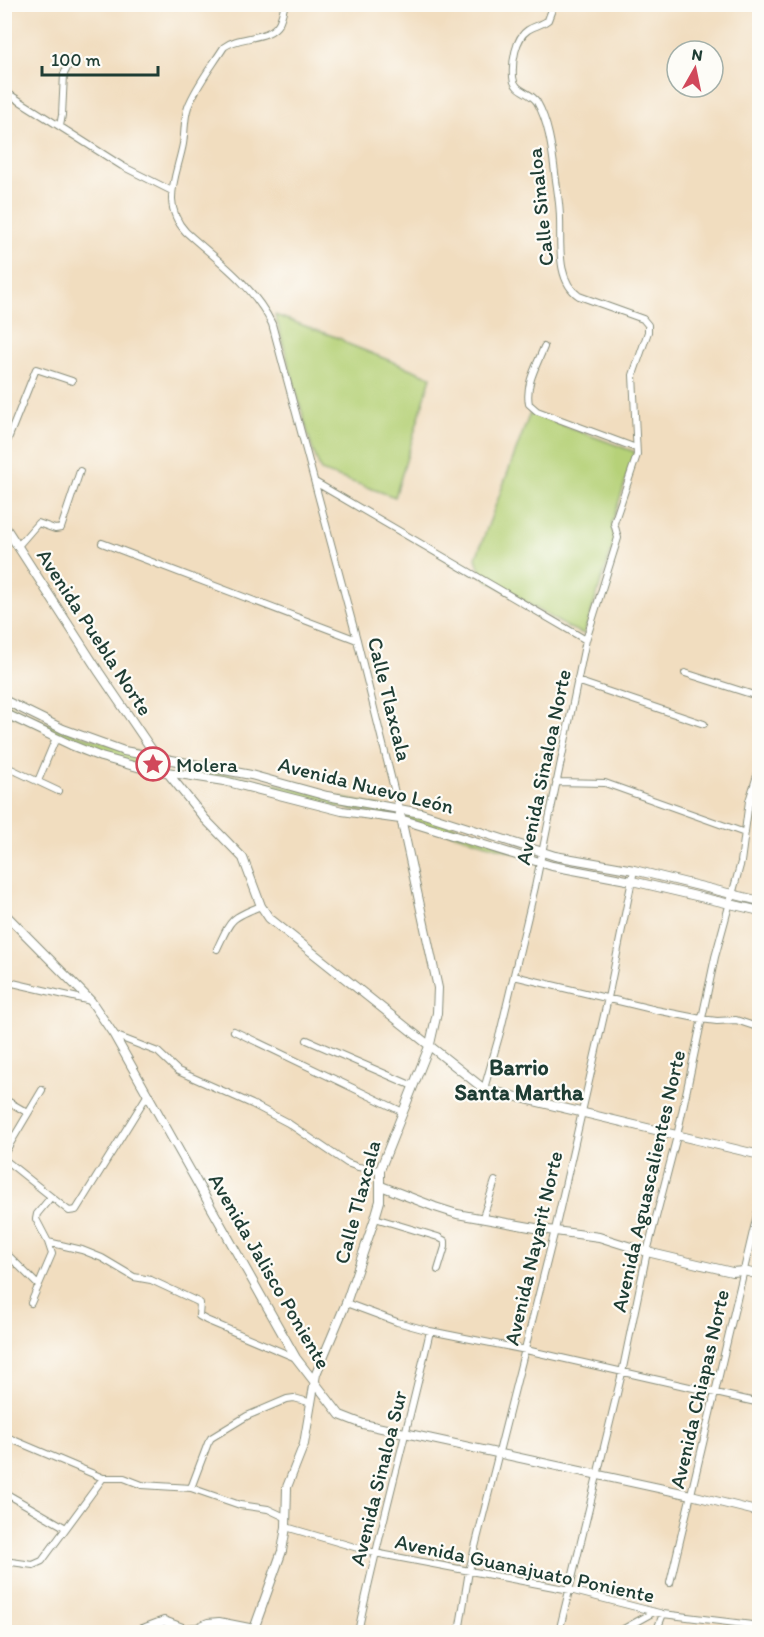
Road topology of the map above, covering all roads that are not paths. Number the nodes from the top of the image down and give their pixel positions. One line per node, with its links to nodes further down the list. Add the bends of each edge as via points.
1 (285, 4): 6 (street, via 274,29 224,47 194,94 186,115)
2 (554, 4): 10 (street, Calle Sinaloa, via 548,20 529,28 518,43 513,60 514,83 536,101 552,144 560,251 570,290 648,324 633,375)
3 (72, 58): 5 (street, via 64,74)
4 (4, 91): 5 (street)
5 (60, 126): 6 (street, via 122,166)
6 (172, 191): 12 (street, Calle Tlaxcala, via 177,222 255,294 265,308)
7 (544, 347): 10 (street, via 530,382 529,404 537,411)
8 (72, 381): 9 (street, via 36,369)
9 (4, 449)
10 (636, 452): 17 (street, Avenida Sinaloa Norte, via 614,523 618,538)
11 (80, 471): 15 (street, via 61,528 38,523)
12 (315, 482): 16 (street, Calle Tlaxcala); 17 (street)
13 (4, 525): 15 (street, Avenida Puebla Norte)
14 (102, 543): 16 (street)
15 (18, 546): 25 (street, Avenida Puebla Norte)
16 (357, 640): 34 (street, Calle Tlaxcala)
17 (586, 640): 19 (street, Avenida Sinaloa Norte)
18 (685, 673): 20 (street)
19 (577, 681): 23 (street); 30 (street, Avenida Sinaloa Norte)
20 (759, 697)
21 (4, 700): 25 (street, Avenida Nuevo León, via 83,737)
22 (4, 713): 24 (street, Avenida Nuevo León)
23 (704, 724)
24 (56, 738): 28 (street, Avenida Nuevo León, via 122,763); 29 (street)
25 (157, 758): 28 (street, Avenida Puebla Norte); 34 (street, Avenida Nuevo León)
26 (759, 766): 32 (street, Avenida Aguascalientes Norte)
27 (4, 772): 29 (street, via 7,767)
28 (167, 772): 35 (street, Avenida Nuevo León, via 243,785 342,811); 43 (street, Avenida Puebla Norte, via 204,819 243,858)
29 (38, 781): 31 (street)
30 (556, 782): 36 (street, via 604,783); 37 (street, Avenida Sinaloa Norte)
31 (58, 791)
32 (749, 801): 33 (street); 36 (street, Avenida Aguascalientes Norte)
33 (759, 804)
34 (399, 809): 35 (street, Calle Tlaxcala); 37 (street, Avenida Nuevo León)
35 (400, 819): 38 (street, Avenida Nuevo León); 56 (street, Calle Tlaxcala, via 438,988)
36 (745, 833): 41 (street, Avenida Aguascalientes Norte)
37 (542, 852): 38 (street, Avenida Sinaloa Norte); 39 (street, Avenida Nuevo León)
38 (540, 863): 40 (street, Avenida Nuevo León); 47 (street, Avenida Sinaloa Norte)
39 (634, 870): 40 (street, Avenida Nayarit Norte); 41 (street, Avenida Nuevo León)
40 (632, 881): 41 (street, Avenida Nuevo León); 49 (street, Avenida Nayarit Norte)
41 (731, 899): 42 (street, Avenida Nuevo León); 44 (street, Avenida Nuevo León); 51 (street, Avenida Aguascalientes Norte)
42 (759, 901)
43 (261, 906): 46 (street, via 236,916); 56 (street, via 269,918)
44 (759, 911)
45 (4, 914): 50 (street, Avenida Jalisco Poniente)
46 (217, 949)
47 (514, 976): 49 (street); 58 (street, Avenida Sinaloa Norte)
48 (4, 981): 50 (street)
49 (608, 998): 51 (street); 64 (street, Avenida Nayarit Norte)
50 (91, 1001): 54 (street, Avenida Jalisco Poniente)
51 (701, 1019): 52 (street, via 736,1020); 65 (street, Avenida Aguascalientes Norte)
52 (759, 1028)
53 (234, 1031): 62 (street)
54 (114, 1035): 60 (street, Avenida Jalisco Poniente); 69 (street, via 158,1052 178,1071 288,1123 347,1163)
55 (307, 1040): 57 (street)
56 (430, 1044): 57 (street, Calle Tlaxcala); 58 (street)
57 (413, 1086): 62 (street, Calle Tlaxcala)
58 (484, 1089): 64 (street)
59 (42, 1090): 63 (street)
60 (148, 1094): 72 (street, via 76,1210 69,1211); 88 (street, Avenida Jalisco Poniente)
61 (4, 1099): 63 (street)
62 (403, 1112): 69 (street, Calle Tlaxcala)
63 (28, 1113): 66 (street)
64 (581, 1113): 65 (street); 76 (street, Avenida Nayarit Norte)
65 (677, 1136): 67 (street); 78 (street, Avenida Aguascalientes Norte)
66 (4, 1154)
67 (759, 1155)
68 (4, 1159): 72 (street)
69 (380, 1170): 71 (street, Calle Tlaxcala)
70 (495, 1181): 75 (street)
71 (381, 1186): 74 (street, Calle Tlaxcala); 75 (street, via 457,1214)
72 (51, 1197): 77 (street, via 36,1219)
73 (759, 1202): 81 (street, Avenida Chiapas Norte)
74 (375, 1218): 80 (street, via 445,1241); 85 (street, Calle Tlaxcala)
75 (483, 1218): 76 (street)
76 (555, 1230): 78 (street, via 599,1237); 87 (street, Avenida Nayarit Norte)
77 (48, 1242): 83 (street, via 52,1254); 88 (street, via 82,1250 134,1277 151,1280 196,1301 202,1307 200,1316 206,1320)
78 (647, 1252): 81 (street, via 732,1272); 89 (street, Avenida Aguascalientes Norte)
79 (9, 1256): 83 (street)
80 (438, 1270)
81 (744, 1271): 82 (street); 91 (street, Avenida Chiapas Norte)
82 (759, 1275)
83 (38, 1285): 84 (street)
84 (31, 1303)
85 (346, 1303): 86 (street); 90 (street, Calle Tlaxcala)
86 (430, 1332): 87 (street); 94 (street, Avenida Sinaloa Sur)
87 (526, 1350): 89 (street); 96 (street, Avenida Nayarit Norte)
88 (296, 1358): 90 (street, Avenida Jalisco Poniente)
89 (622, 1372): 91 (street); 97 (street, Avenida Aguascalientes Norte)
90 (314, 1383): 92 (street, Calle Tlaxcala); 94 (street, Avenida Jalisco Poniente, via 340,1415 363,1424)
91 (715, 1392): 93 (street); 101 (street, Avenida Chiapas Norte)
92 (312, 1403): 99 (street, via 287,1399 247,1416 212,1438); 103 (street, Calle Tlaxcala, via 304,1444 287,1487)
93 (759, 1403)
94 (407, 1432): 96 (street, Avenida Jalisco Poniente); 105 (street, Avenida Sinaloa Sur)
95 (4, 1436): 98 (street, Avenida Guanajuato Poniente)
96 (500, 1454): 97 (street, Avenida Jalisco Poniente); 107 (street, Avenida Nayarit Norte)
97 (596, 1475): 101 (street, Avenida Jalisco Poniente); 109 (street, Avenida Aguascalientes Norte)
98 (103, 1478): 99 (street, Avenida Guanajuato Poniente); 104 (street)
99 (191, 1488): 103 (street, Avenida Guanajuato Poniente, via 268,1509)
100 (7, 1494): 104 (street)
101 (691, 1495): 102 (street, Avenida Jalisco Poniente); 108 (street, Avenida Chiapas Norte)
102 (759, 1512)
103 (286, 1523): 105 (street, Avenida Guanajuato Poniente); 113 (street, Calle Tlaxcala, via 282,1551)
104 (66, 1528): 106 (street, via 42,1561 33,1565)
105 (375, 1553): 107 (street, Avenida Guanajuato Poniente); 116 (street, Avenida Sinaloa Sur)
106 (4, 1561)
107 (469, 1571): 109 (street, Avenida Guanajuato Poniente); 117 (street, Avenida Nayarit Norte)
108 (670, 1582)
109 (570, 1590): 110 (street, Avenida Guanajuato Poniente); 118 (street, Avenida Aguascalientes Norte)
110 (654, 1612): 111 (street, Avenida Guanajuato Poniente); 119 (street)
111 (663, 1614): 112 (street, Avenida Guanajuato Poniente); 120 (street)
112 (759, 1626)
113 (254, 1629): 114 (street, via 219,1622 185,1629 164,1620); 115 (street)
114 (135, 1632)
115 (265, 1632)
116 (358, 1632)
117 (459, 1632)
118 (559, 1632)
119 (618, 1632)
120 (656, 1632)

